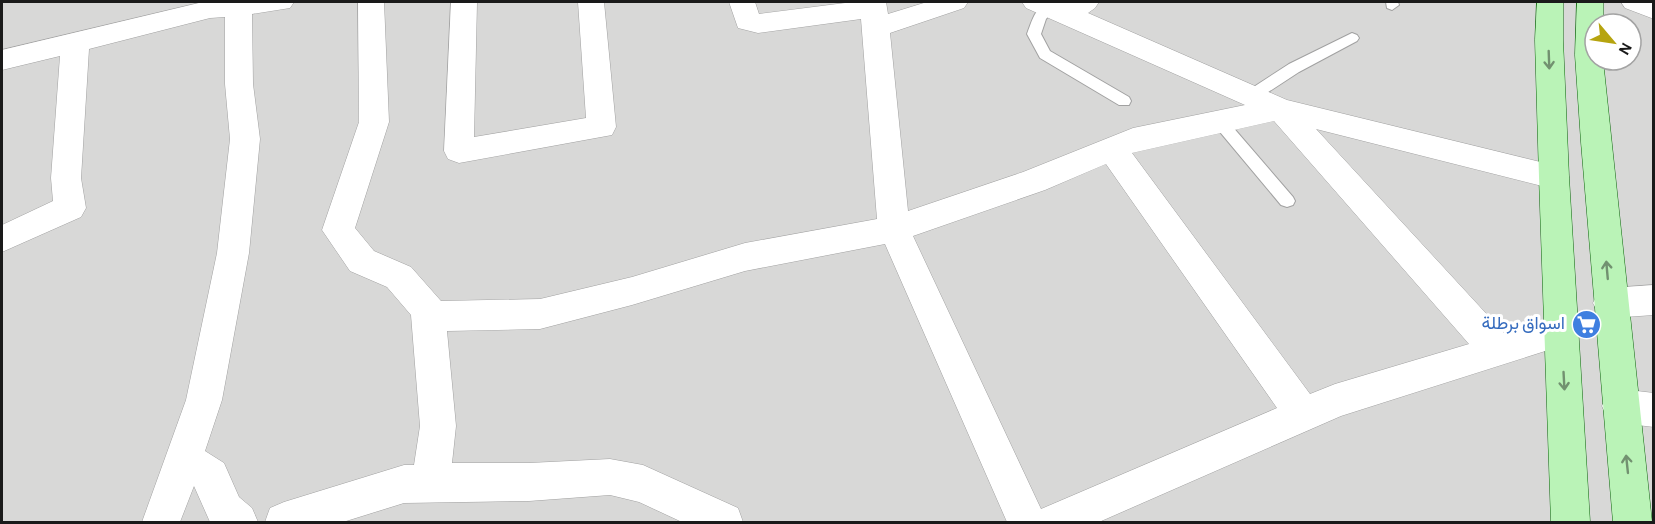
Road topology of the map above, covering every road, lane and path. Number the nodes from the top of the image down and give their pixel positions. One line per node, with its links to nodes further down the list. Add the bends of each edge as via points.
1 (281, 2): 10 (street)
2 (371, 2): 28 (street, via 374,122 339,230 362,261 399,277)
3 (465, 2): 4 (street, via 459,151 601,127)
4 (591, 2)
5 (742, 2): 13 (street, via 748,21 758,24)
6 (955, 2): 13 (street)
7 (1550, 2): 22 (main road, one-way to 22)
8 (1590, 2): 27 (main road, one-way to 8, via 1589,55)
9 (1634, 2): 12 (street)
10 (238, 6): 15 (street, via 210,9); 33 (street, via 245,139 233,253 204,400)
11 (1059, 6): 17 (street); 18 (lane, via 1040,17 1034,34 1045,54)
12 (1653, 10)
13 (874, 12): 24 (street)
14 (1352, 38): 17 (lane)
15 (75, 42): 16 (street); 25 (street, via 66,178 70,208)
16 (2, 60)
17 (1251, 96): 19 (street)
18 (1124, 101)
19 (1280, 109): 20 (street); 22 (street); 30 (street)
20 (1220, 122): 21 (street, via 1133,140); 23 (lane)
21 (1112, 149): 24 (street, via 1034,181); 32 (street)
22 (1554, 177): 29 (main road)
23 (1287, 201)
24 (894, 229): 28 (street, via 745,257 540,314); 39 (street)
25 (2, 239)
26 (1653, 300): 27 (street)
27 (1610, 303): 31 (main road)
28 (429, 316): 34 (street, via 438,426)
29 (1561, 332): 30 (street); 41 (main road, one-way to 41)
30 (1498, 351): 32 (street, via 1335,401)
31 (1637, 408): 42 (main road, one-way to 31)
32 (1303, 415): 40 (street)
33 (179, 469): 35 (street); 36 (street, via 200,467 212,478 219,501 230,518)
34 (431, 482): 37 (street, via 404,484); 38 (street, via 610,477 643,484)
35 (162, 522)
36 (238, 522)
37 (284, 522)
38 (724, 522)
39 (1027, 522)
40 (1054, 522)
41 (1571, 522)
42 (1633, 522)

